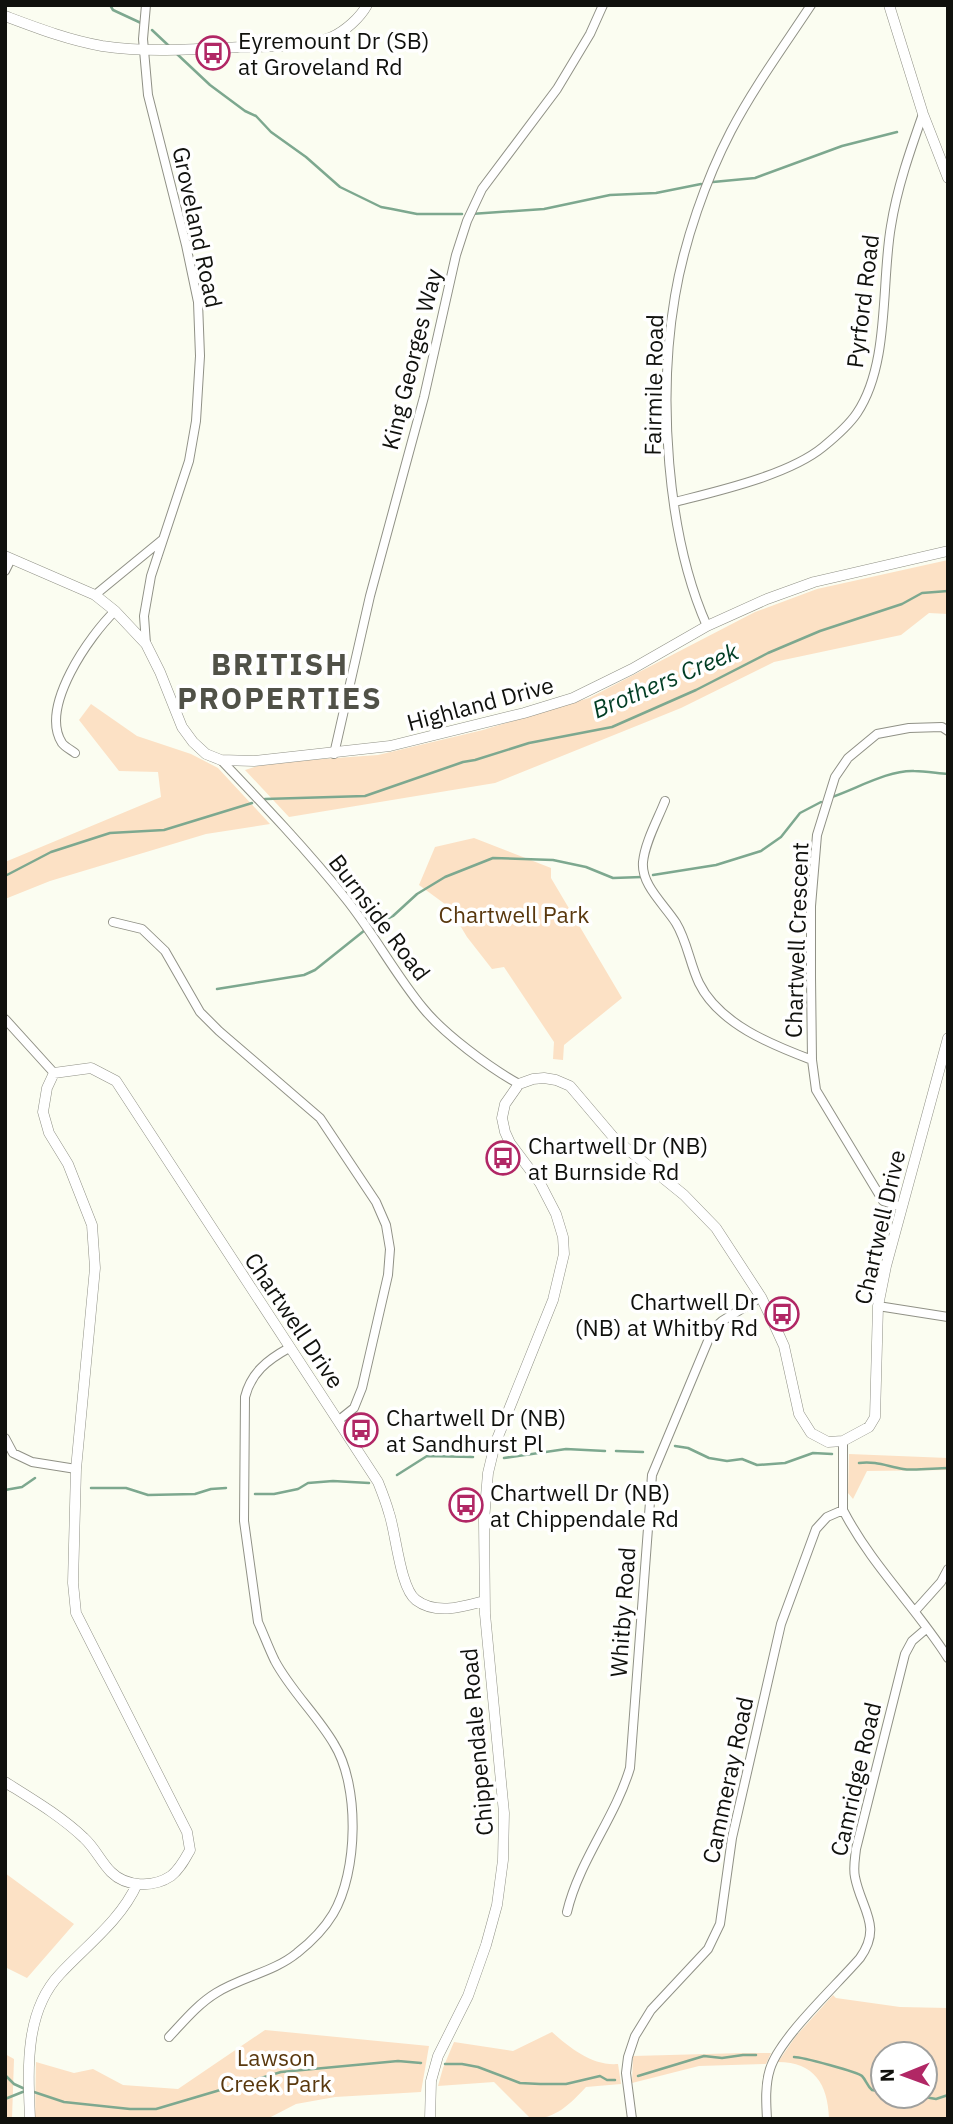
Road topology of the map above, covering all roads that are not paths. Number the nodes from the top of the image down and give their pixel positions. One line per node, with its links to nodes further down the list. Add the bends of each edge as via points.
1 (146, 5): 7 (street, Groveland Road)
2 (367, 5): 7 (street, via 333,36 302,44)
3 (603, 5): 21 (street, King Georges Way, via 557,89 482,189 467,221)
4 (811, 5): 10 (street, Fairmile Road, via 731,130 695,221 675,295 668,350)
5 (889, 5): 8 (street)
6 (5, 16): 7 (street, via 58,36)
7 (143, 50): 11 (street, Groveland Road, via 148,95 198,302 196,421 189,461)
8 (923, 114): 9 (street); 10 (street, Pyrford Road, via 891,228 872,381 857,414 822,448 778,471)
9 (948, 178)
10 (675, 502): 17 (street, Fairmile Road, via 682,549)
11 (164, 538): 15 (street); 18 (street, Groveland Road, via 146,597)
12 (948, 551): 17 (street, Highland Drive, via 814,582)
13 (8, 558): 14 (street); 15 (street)
14 (5, 571)
15 (95, 595): 16 (street)
16 (115, 611): 18 (street); 20 (street, via 80,656 62,694 55,723 62,744)
17 (707, 626): 21 (street, Highland Drive, via 573,698 390,746)
18 (146, 644): 22 (street, via 182,727 206,754)
19 (948, 731): 27 (street, Chartwell Crescent, via 942,727 909,728 877,734 848,758 835,777 817,835 811,906)
20 (75, 753)
21 (334, 754): 22 (street, Highland Drive)
22 (221, 760): 29 (street, Burnside Road, via 347,900 424,1010 464,1046)
23 (665, 801): 27 (street, via 643,860 644,871 677,924 700,984 718,1009 737,1024 789,1054)
24 (114, 922): 35 (street, via 142,929 165,951 201,1012 320,1118 376,1202 390,1249 388,1275 362,1388 354,1408)
25 (5, 1018): 28 (street)
26 (948, 1038): 30 (street, Chartwell Drive)
27 (812, 1060): 30 (street, Chartwell Crescent, via 816,1090 870,1181 883,1200)
28 (54, 1073): 34 (street, Chartwell Drive, via 91,1068 116,1081); 38 (street, via 43,1112 92,1225 95,1268)
29 (519, 1084): 31 (street, via 544,1078 570,1086 615,1139 684,1195 716,1228); 41 (street, via 505,1104 505,1132 556,1214 564,1254 553,1300 495,1444 488,1473)
30 (902, 1207): 32 (street, Chartwell Drive)
31 (761, 1297): 37 (street, via 783,1346 799,1414 811,1433 828,1442); 47 (street, Whitby Road, via 713,1329 652,1475 630,1768)
32 (878, 1306): 33 (street); 37 (street, Chartwell Drive, via 875,1417 869,1427)
33 (948, 1317)
34 (289, 1348): 35 (street, Chartwell Drive); 48 (street, via 258,1369 248,1384 244,1521 258,1622 276,1663 335,1745 344,1765 353,1809 351,1849 334,1912 314,1939 294,1956 217,1992)
35 (339, 1420): 41 (street, Chartwell Drive, via 378,1482 414,1598 444,1609)
36 (5, 1438): 38 (street, via 13,1452 32,1462)
37 (843, 1441): 39 (street)
38 (76, 1469): 46 (street, via 76,1612 187,1832 190,1850 170,1876)
39 (843, 1510): 42 (street, via 869,1554); 51 (street, Cammeray Road, via 816,1529 782,1624 732,1838 716,1933 700,1958 651,2010 630,2047 626,2073)
40 (948, 1569): 42 (street)
41 (484, 1601): 50 (street, Chippendale Road, via 505,1813 503,1860 486,1945 468,1996 438,2056)
42 (915, 1611): 43 (street)
43 (926, 1629): 44 (street); 52 (street, Camridge Road, via 912,1640 905,1654 856,1849 854,1875 870,1921 869,1943 774,2058 767,2079)
44 (948, 1658)
45 (5, 1782): 46 (street, via 85,1839 124,1882)
46 (138, 1884): 49 (street, via 89,1947 57,1976 35,2014)
47 (567, 1912)
48 (169, 2036)
49 (29, 2114)
50 (429, 2119)
51 (632, 2119)
52 (766, 2119)

